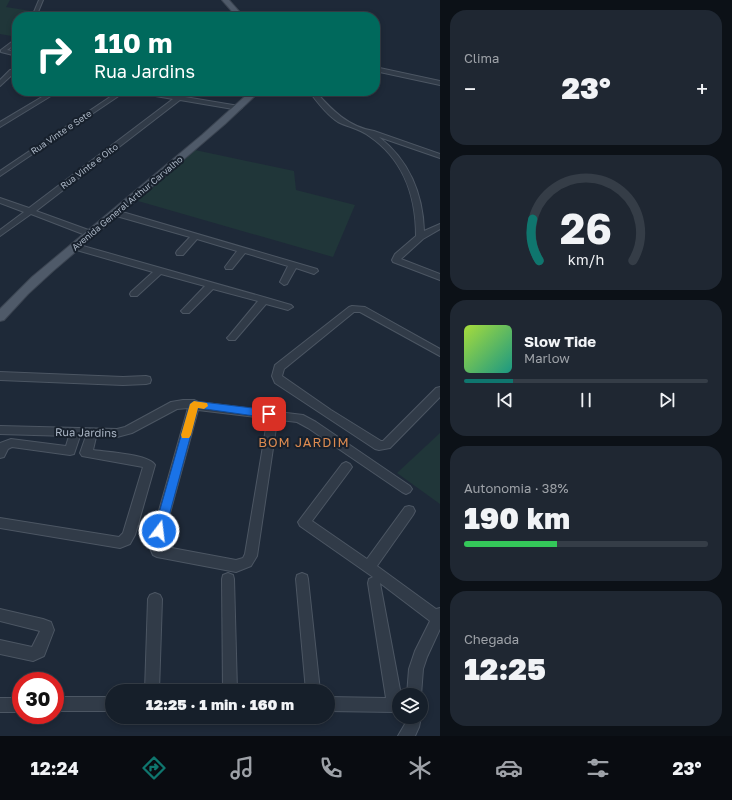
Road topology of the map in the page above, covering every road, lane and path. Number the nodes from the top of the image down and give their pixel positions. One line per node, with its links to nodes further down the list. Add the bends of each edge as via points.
1 (41, 0): 3 (street)
2 (225, 0): 4 (main road)
3 (36, 11)
4 (236, 12)
5 (12, 44): 6 (street, via 3,51)
6 (12, 53)
7 (380, 70): 9 (street)
8 (12, 74): 10 (street)
9 (440, 83)
10 (0, 84)
11 (48, 96): 20 (street)
12 (116, 96): 23 (street, Rua Vinte e Sete)
13 (167, 96): 17 (street)
14 (194, 96): 18 (street)
15 (251, 96): 19 (main road, Avenida General Arthur Carvalho)
16 (317, 96): 21 (street, via 337,117)
17 (178, 98): 18 (street); 25 (street, Rua Vinte e Oito)
18 (190, 100): 19 (street)
19 (239, 108): 26 (main road, Avenida General Arthur Carvalho)
20 (0, 126)
21 (363, 129): 22 (street); 31 (street, via 379,140 409,178 420,216)
22 (440, 156)
23 (0, 174)
24 (0, 200): 25 (street)
25 (30, 211): 28 (street, Rua Vinte e Oito); 29 (street)
26 (116, 213): 29 (main road, Avenida General Arthur Carvalho); 30 (street)
27 (440, 226): 31 (street)
28 (0, 234)
29 (91, 234): 32 (main road, Avenida General Arthur Carvalho)
30 (196, 236): 33 (street); 34 (street)
31 (420, 237): 39 (street, via 396,260)
32 (76, 247): 37 (street); 46 (main road, Avenida General Arthur Carvalho, via 34,281)
33 (243, 250): 35 (street); 36 (street)
34 (180, 253)
35 (293, 265): 38 (street); 40 (street)
36 (229, 267)
37 (159, 271): 41 (street); 42 (street)
38 (314, 271)
39 (440, 277)
40 (284, 282)
41 (211, 285): 43 (street); 45 (street)
42 (134, 294)
43 (264, 300): 44 (street); 47 (street)
44 (288, 307)
45 (186, 311)
46 (0, 317)
47 (232, 338)
48 (440, 353): 53 (street, via 362,309 352,309 277,371 279,380)
49 (0, 376): 50 (street)
50 (146, 380)
51 (440, 391): 53 (street, via 386,444 379,446)
52 (194, 404): 54 (street, Rua Jardins, via 299,418); 55 (street, via 155,546 157,551 236,566 246,562 251,556); 58 (street, Rua Jardins, via 175,405 122,432)
53 (326, 413): 54 (street)
54 (312, 425): 63 (street, Rua Jardins)
55 (271, 428)
56 (0, 430): 57 (street, Rua Jardins)
57 (76, 432): 58 (street, Rua Jardins); 59 (street)
58 (92, 433): 60 (street)
59 (70, 451): 60 (street); 61 (street, via 11,443 4,446)
60 (86, 453): 65 (street, via 148,463 134,520 126,540 120,542)
61 (0, 454)
62 (346, 467): 66 (street, via 304,522)
63 (406, 489)
64 (409, 511): 66 (street)
65 (0, 523)
66 (370, 567): 72 (street)
67 (228, 579): 75 (street)
68 (302, 580): 76 (street)
69 (374, 582): 81 (street, via 395,705)
70 (155, 599): 74 (street)
71 (0, 615): 73 (street, via 43,625 47,630 37,653)
72 (439, 617): 77 (street, via 420,656)
73 (0, 647)
74 (152, 684)
75 (230, 684)
76 (312, 684)
77 (415, 688)
78 (12, 704): 82 (street)
79 (64, 704): 80 (street)
80 (105, 704)
81 (335, 704)
82 (0, 705)
83 (413, 724): 84 (street)
84 (406, 736)

